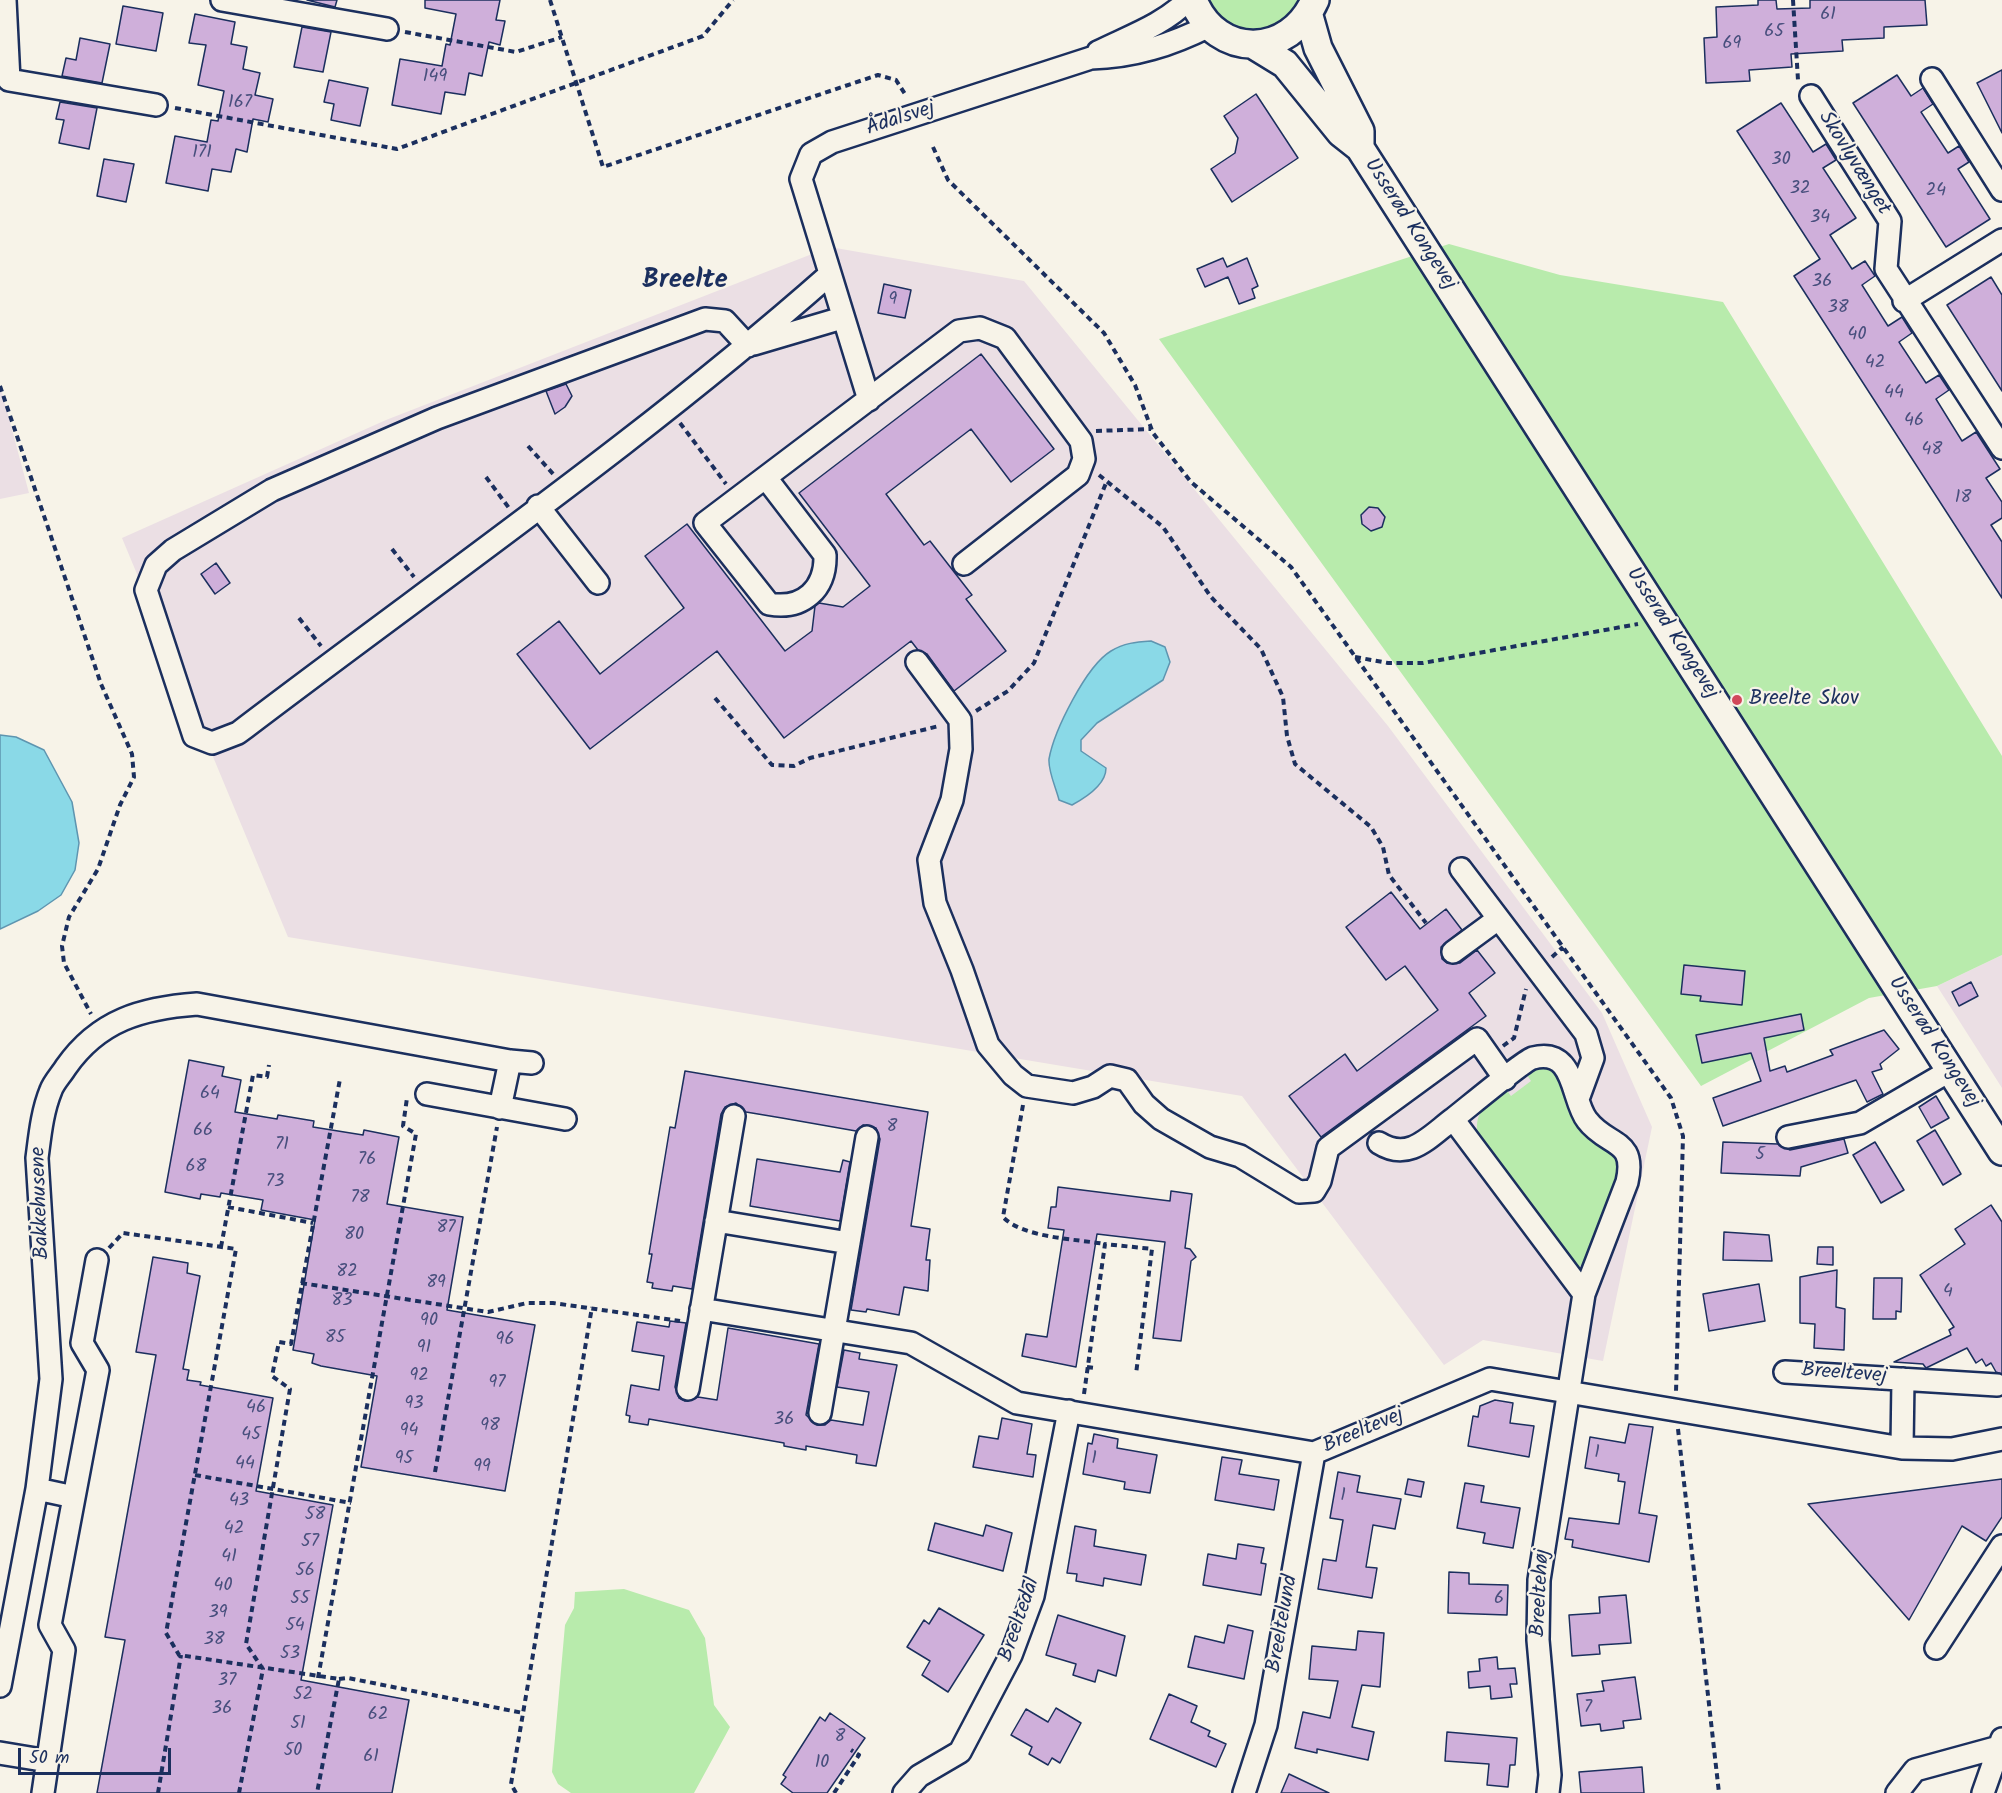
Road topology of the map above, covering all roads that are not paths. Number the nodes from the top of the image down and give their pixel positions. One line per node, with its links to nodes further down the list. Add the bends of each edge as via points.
1 (5, 0): 12 (street, via 9,80)
2 (222, 0): 7 (street)
3 (1188, 0): 9 (street, Ådalsvej, via 1155,25)
4 (1193, 0): 6 (main road)
5 (1312, 8): 8 (main road, via 1294,31 1275,41); 13 (main road, Usserød Kongevej, via 1318,48 1360,131)
6 (1209, 26): 8 (main road, Usserød Kongevej, via 1222,36); 9 (street, Ådalsvej, via 1150,51)
7 (387, 29)
8 (1254, 45): 13 (main road, Usserød Kongevej, via 1285,64 1341,133)
9 (1091, 58): 16 (street, Ådalsvej, via 832,142 811,154 801,179)
10 (1932, 79): 14 (street)
11 (1811, 96): 17 (street, Skovlyvænget, via 1890,221 1886,269)
12 (156, 105)
13 (1360, 148): 32 (main road, Usserød Kongevej)
14 (2001, 187)
15 (2001, 243): 17 (street)
16 (829, 275): 18 (street, Ådalsvej); 19 (street)
17 (1904, 301): 21 (street, Skovlyvænget)
18 (842, 318): 19 (street); 20 (street, Ådalsvej)
19 (748, 346): 23 (street); 23 (street, via 725,321 705,319 438,418 272,490 173,550 156,565 146,590 194,736 212,743 237,733)
20 (869, 400): 22 (street); 24 (street, via 959,331 980,328 1005,338 1081,441 1084,459 1078,475)
21 (2002, 448)
22 (766, 477): 22 (street, via 825,555 826,569 820,586 796,603 782,606 769,604 705,524)
23 (538, 506): 25 (street)
24 (964, 564)
25 (598, 583)
26 (917, 662): 33 (street, via 960,720 962,749 952,800 929,860 935,903 988,1046 1027,1086 1073,1093 1110,1076 1127,1080 1161,1119 1210,1147 1240,1156 1299,1192 1314,1191 1328,1148 1477,1039)
27 (1461, 869): 28 (street)
28 (1498, 919): 29 (street); 35 (street, via 1586,1034 1593,1058)
29 (1453, 952)
30 (510, 1061): 31 (street, Bakkehusene); 36 (street); 60 (street, Bakkehusene, via 197,1004 133,1014 100,1031 73,1058 52,1088 41,1121 37,1158 51,1379)
31 (532, 1062)
32 (1951, 1070): 41 (street, via 1860,1123); 43 (main road, Usserød Kongevej)
33 (1505, 1079): 35 (street, Breeltehøj, via 1533,1058 1553,1059 1570,1073); 39 (street, Breeltehøj)
34 (427, 1094): 36 (street)
35 (1578, 1100): 47 (street, Breeltehøj, via 1587,1120 1623,1146 1631,1165)
36 (501, 1108): 38 (street)
37 (734, 1116): 44 (street)
38 (565, 1119)
39 (1453, 1119): 42 (street, Breeltehøj, via 1413,1148 1391,1150); 47 (street)
40 (867, 1137): 45 (street)
41 (1788, 1137)
42 (1380, 1143)
43 (2002, 1151)
44 (716, 1221): 45 (street); 48 (street)
45 (849, 1243): 49 (street)
46 (97, 1260): 61 (street, via 82,1343 98,1370)
47 (1584, 1294): 54 (street, Breeltehøj)
48 (700, 1317): 49 (street, Breeltevej); 53 (street)
49 (834, 1332): 55 (street, Breeltevej, via 911,1343 1017,1403); 56 (street)
50 (1785, 1372): 51 (street, Breeltevej)
51 (1903, 1379): 52 (street, Breeltevej); 58 (street, Breeltevej)
52 (1997, 1385)
53 (688, 1389)
54 (1568, 1393): 58 (street, Breeltevej); 59 (street, Breeltevej, via 1490,1379); 71 (street, Breeltehøj, via 1539,1580 1538,1640 1550,1775)
55 (1075, 1412): 59 (street, Breeltevej); 69 (street, Breeltedal, via 1033,1596 1011,1655 960,1752 919,1776)
56 (820, 1413)
57 (2002, 1439): 58 (street, Breeltevej, via 1952,1449)
58 (1902, 1448)
59 (1314, 1453): 70 (street, Breeltelund, via 1266,1725)
60 (37, 1489): 61 (street); 64 (street, Bakkehusene)
61 (74, 1497): 67 (street, via 50,1625 64,1650)
62 (2002, 1546): 63 (street)
63 (1936, 1648)
64 (0, 1686)
65 (2000, 1743): 72 (street, via 1915,1770); 73 (street)
66 (0, 1753): 67 (street)
67 (48, 1761): 68 (street)
68 (43, 1793)
69 (904, 1793)
70 (1244, 1793)
71 (1548, 1793)
72 (1897, 1793)
73 (1983, 1793)

